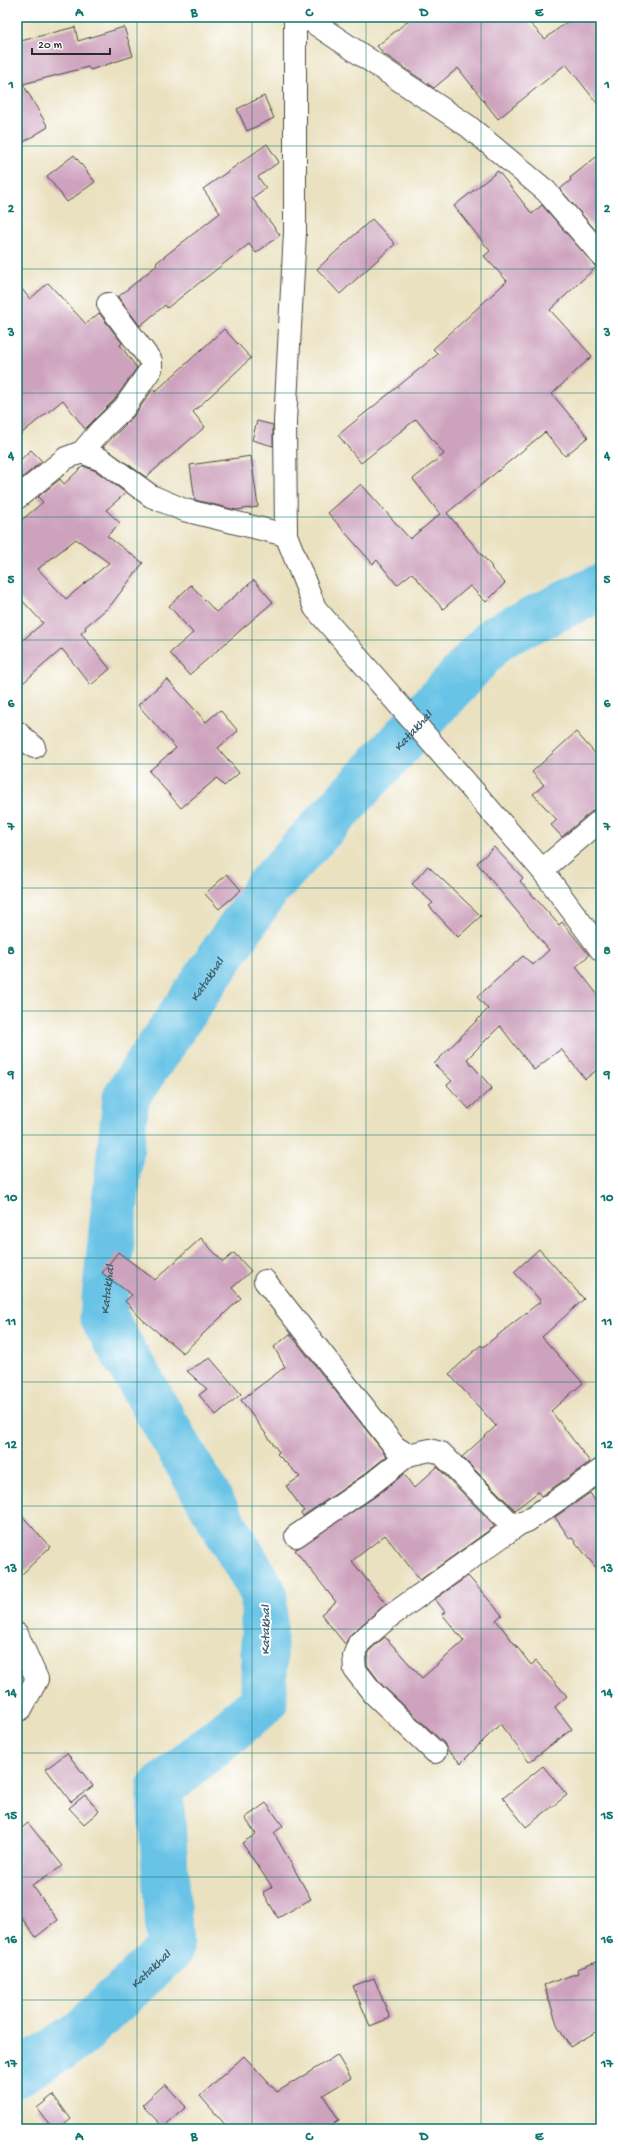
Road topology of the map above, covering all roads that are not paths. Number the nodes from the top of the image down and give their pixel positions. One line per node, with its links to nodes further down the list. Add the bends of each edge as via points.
1 (295, 17): 7 (street, via 295,232 285,422)
2 (305, 17): 3 (street, via 468,126 546,191)
3 (601, 255)
4 (108, 304): 5 (street, via 151,361 151,369 127,405)
5 (82, 452): 6 (street, via 66,458); 7 (street, via 102,460 151,496 184,510)
6 (17, 498)
7 (286, 535): 11 (street, via 315,608)
8 (17, 732): 9 (street)
9 (34, 747)
10 (601, 820): 11 (street)
11 (542, 870): 12 (street)
12 (601, 950)
13 (265, 1281): 14 (street, via 395,1448)
14 (408, 1455): 16 (street, via 430,1450 441,1453 508,1521); 17 (street, via 369,1486)
15 (601, 1470): 16 (street, via 527,1522)
16 (519, 1524): 20 (street, via 389,1617 359,1643 354,1656 355,1670 372,1693)
17 (296, 1536)
18 (17, 1634): 19 (street, via 37,1679 21,1709)
19 (17, 1711)
20 (435, 1752)

